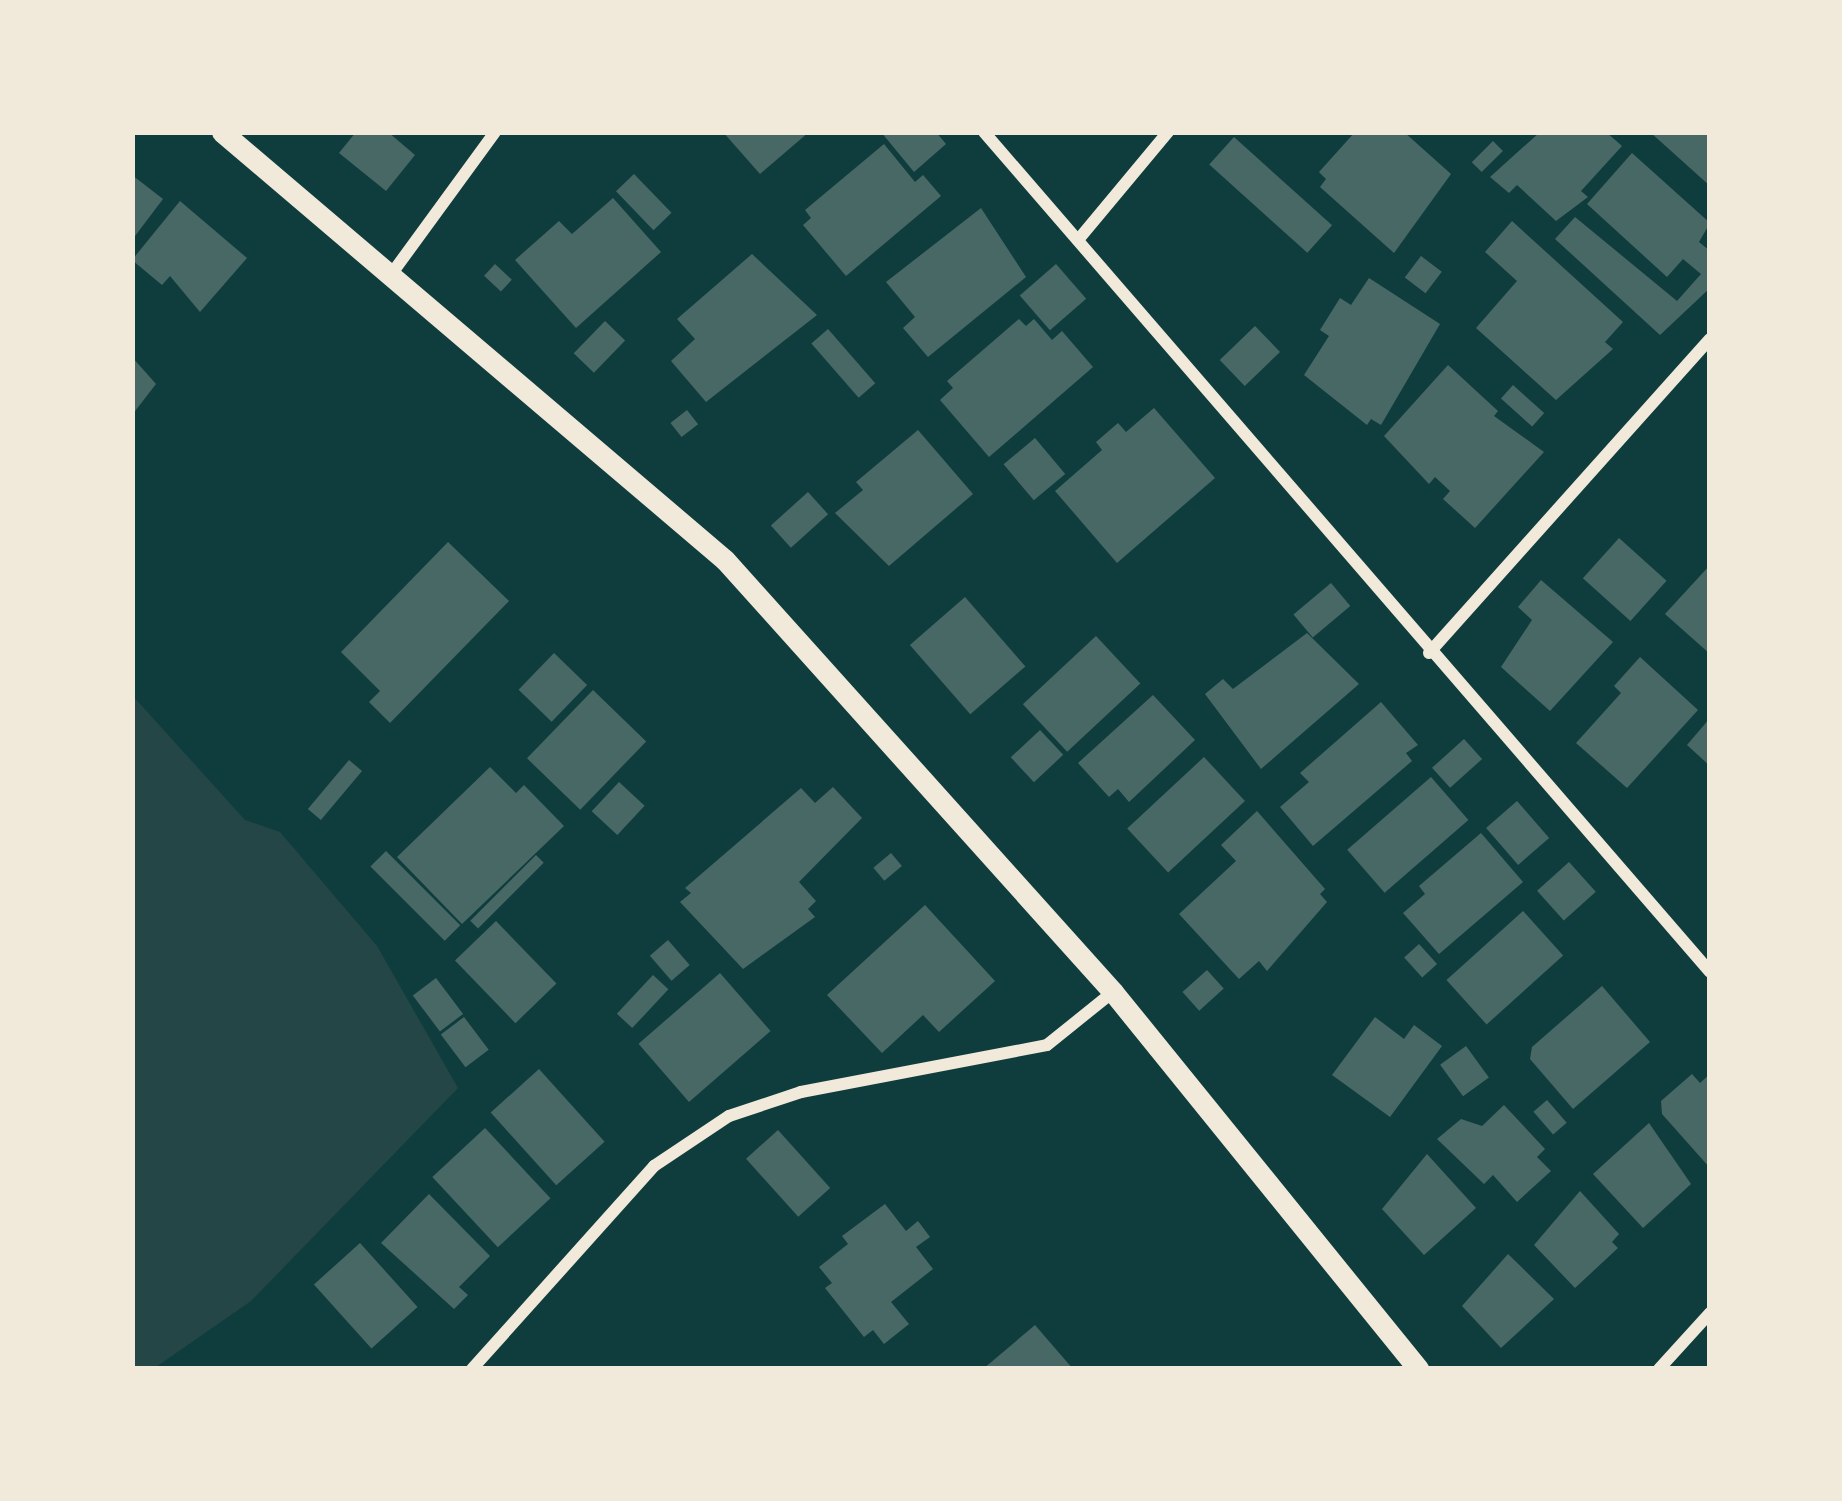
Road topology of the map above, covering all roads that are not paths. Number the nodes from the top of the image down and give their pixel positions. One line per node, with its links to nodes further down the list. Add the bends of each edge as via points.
1 (223, 132): 6 (street)
2 (495, 132): 6 (street)
3 (984, 132): 5 (street)
4 (1168, 132): 5 (street)
5 (1078, 240): 8 (street)
6 (390, 276): 10 (street, via 725,560)
7 (1710, 339): 8 (street)
8 (1429, 653): 9 (street)
9 (1710, 972)
10 (1113, 992): 12 (street, via 1047,1045 801,1092 729,1116 655,1166); 13 (street)
11 (1710, 1313): 14 (street)
12 (472, 1369)
13 (1418, 1369)
14 (1659, 1369)

